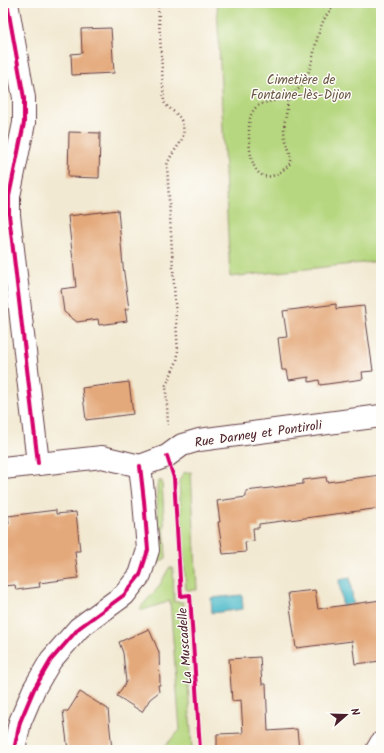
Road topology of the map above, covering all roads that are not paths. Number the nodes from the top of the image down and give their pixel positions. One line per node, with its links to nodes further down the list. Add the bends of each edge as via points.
1 (7, 3): 2 (street, via 24,98 24,123)
2 (6, 215): 4 (street)
3 (381, 416): 5 (street, Rue Darney et Pontiroli, via 199,440 182,445 167,456)
4 (38, 463): 5 (street, via 102,456); 6 (street)
5 (140, 466): 8 (street, via 148,550 140,575 124,595 79,628 51,660 34,689 20,722)
6 (3, 468)
7 (381, 743): 9 (street)
8 (14, 750)
9 (377, 750)

